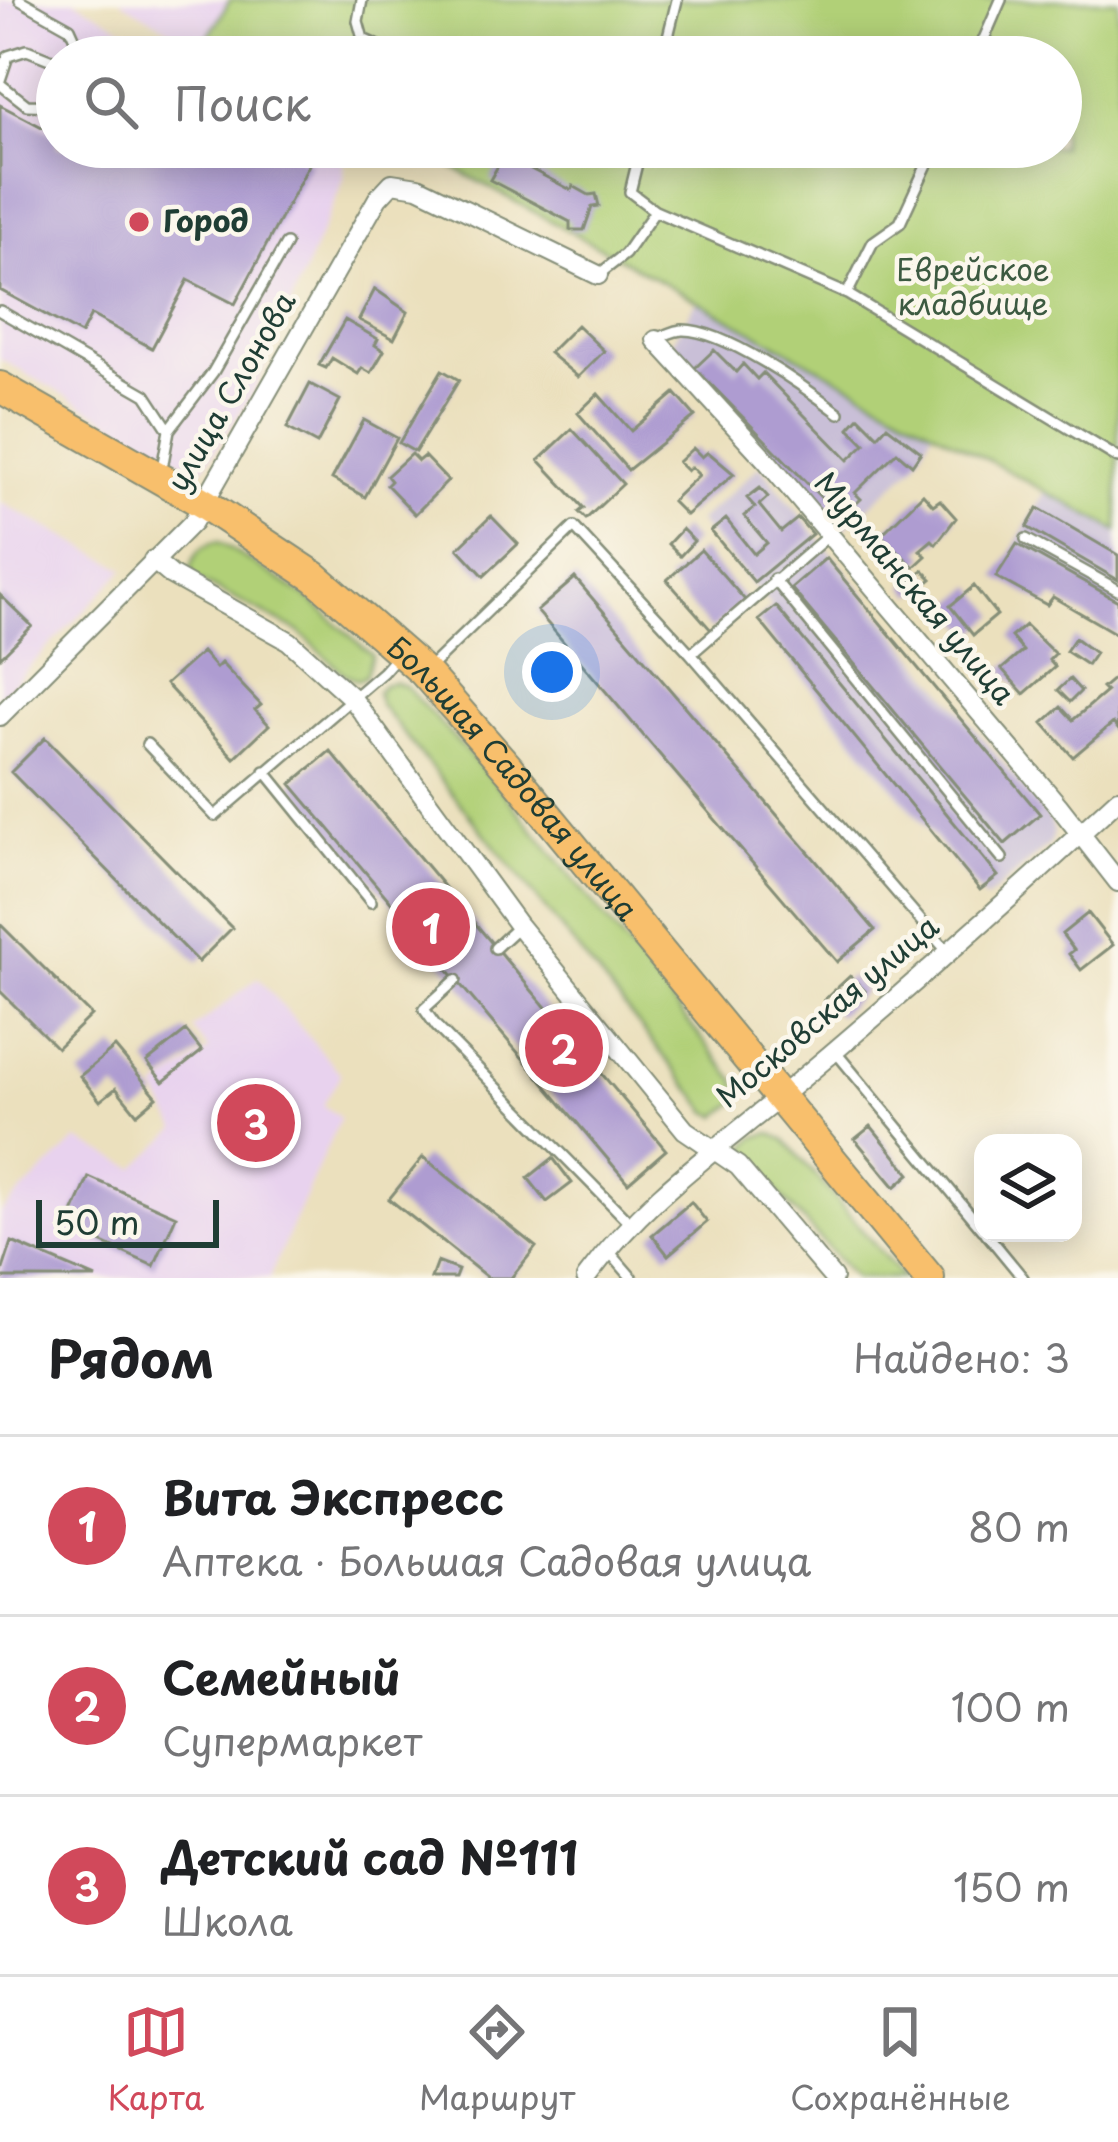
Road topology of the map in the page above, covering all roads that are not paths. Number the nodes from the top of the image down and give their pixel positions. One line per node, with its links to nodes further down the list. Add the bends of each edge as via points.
1 (20, 0): 5 (lane)
2 (362, 0): 6 (lane)
3 (677, 0): 7 (lane)
4 (1001, 0): 8 (lane)
5 (73, 36)
6 (362, 36)
7 (668, 36)
8 (985, 36)
9 (36, 54): 10 (lane, via 8,56)
10 (0, 82): 11 (lane)
11 (36, 105)
12 (636, 168): 14 (lane, via 630,192)
13 (925, 168): 17 (lane, via 900,223 873,242)
14 (655, 211): 16 (lane, via 625,254); 17 (lane)
15 (286, 244): 22 (lane)
16 (598, 275): 25 (street, улица Слонова, via 418,187 392,183)
17 (847, 294): 23 (lane)
18 (0, 311): 22 (lane, via 146,395)
19 (656, 340): 21 (lane, via 687,330 714,339 788,374); 26 (street, Мурманская улица)
20 (0, 387): 24 (main road, Большая Садовая улица)
21 (839, 413)
22 (170, 430): 24 (lane)
23 (1118, 458)
24 (160, 479): 25 (main road, Большая Садовая улица)
25 (205, 504): 28 (street, улица Слонова); 32 (main road, Большая Садовая улица, via 315,577)
26 (829, 535): 29 (lane); 38 (street, Мурманская улица)
27 (1026, 539): 30 (lane)
28 (153, 560): 33 (street, via 289,641); 34 (street, улица Слонова)
29 (774, 579): 31 (lane); 39 (lane)
30 (1118, 590)
31 (691, 654): 32 (lane, via 574,527); 44 (lane)
32 (412, 662): 33 (lane); 47 (main road, Большая Садовая улица)
33 (352, 698): 36 (lane); 42 (street)
34 (0, 716)
35 (147, 744): 36 (lane, via 215,816)
36 (265, 771): 41 (lane)
37 (1118, 799): 38 (street, Московская улица)
38 (1081, 833): 40 (street, Мурманская улица); 44 (street, Московская улица)
39 (1002, 858)
40 (1118, 882)
41 (371, 902)
42 (519, 926): 43 (lane); 48 (street, via 685,1130)
43 (495, 948)
44 (947, 951): 46 (street, Московская улица)
45 (457, 980): 50 (lane, via 424,1009 436,1026)
46 (834, 1050): 47 (street, Московская улица); 49 (lane)
47 (778, 1099): 48 (street, Московская улица); 56 (main road, Большая Садовая улица)
48 (711, 1149): 50 (street, Московская улица); 55 (street, via 738,1166)
49 (974, 1219)
50 (630, 1223): 52 (street, Московская улица)
51 (993, 1242): 57 (lane)
52 (608, 1249): 53 (street, Московская улица); 54 (lane)
53 (586, 1278)
54 (632, 1278)
55 (833, 1278)
56 (928, 1278)
57 (1023, 1278)

